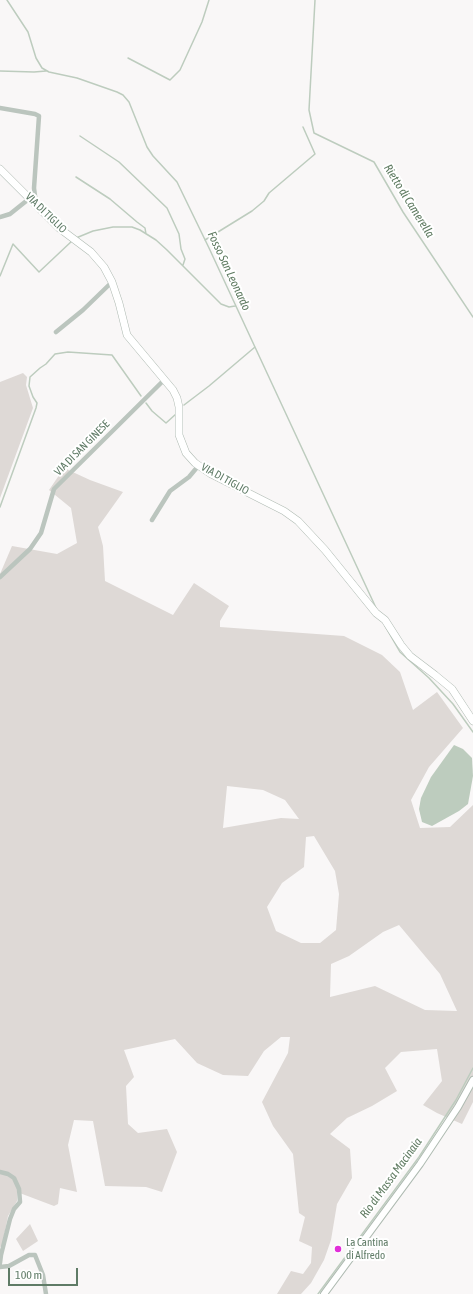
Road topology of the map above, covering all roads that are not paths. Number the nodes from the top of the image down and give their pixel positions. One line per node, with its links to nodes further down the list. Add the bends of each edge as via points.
1 (0, 108): 4 (street, via 39,116 34,188)
2 (0, 169): 3 (main road, VIA DI TIGLIO)
3 (30, 198): 4 (main road, VIA DI TIGLIO); 5 (street, via 10,214)
4 (37, 206): 6 (main road, VIA DI TIGLIO, via 59,228 91,252 104,267)
5 (0, 217)
6 (112, 282): 7 (street); 8 (main road, VIA DI TIGLIO, via 127,336)
7 (56, 332)
8 (164, 380): 9 (main road, VIA DI TIGLIO, via 177,398 179,435 182,444 186,453); 11 (street, VIA DI SAN GINESE, via 54,489 41,533 30,549)
9 (199, 465): 10 (street, via 189,477 170,491); 12 (main road, VIA DI TIGLIO, via 298,521 325,550 347,580 385,620 410,656 452,689)
10 (152, 520)
11 (0, 577)
12 (473, 721)
13 (473, 1080): 18 (street, via 420,1164)
14 (0, 1172): 15 (street, via 14,1178 19,1189 20,1202 10,1219)
15 (0, 1263)
16 (0, 1267): 17 (street, via 35,1255 43,1275)
17 (46, 1294)
18 (324, 1294)

